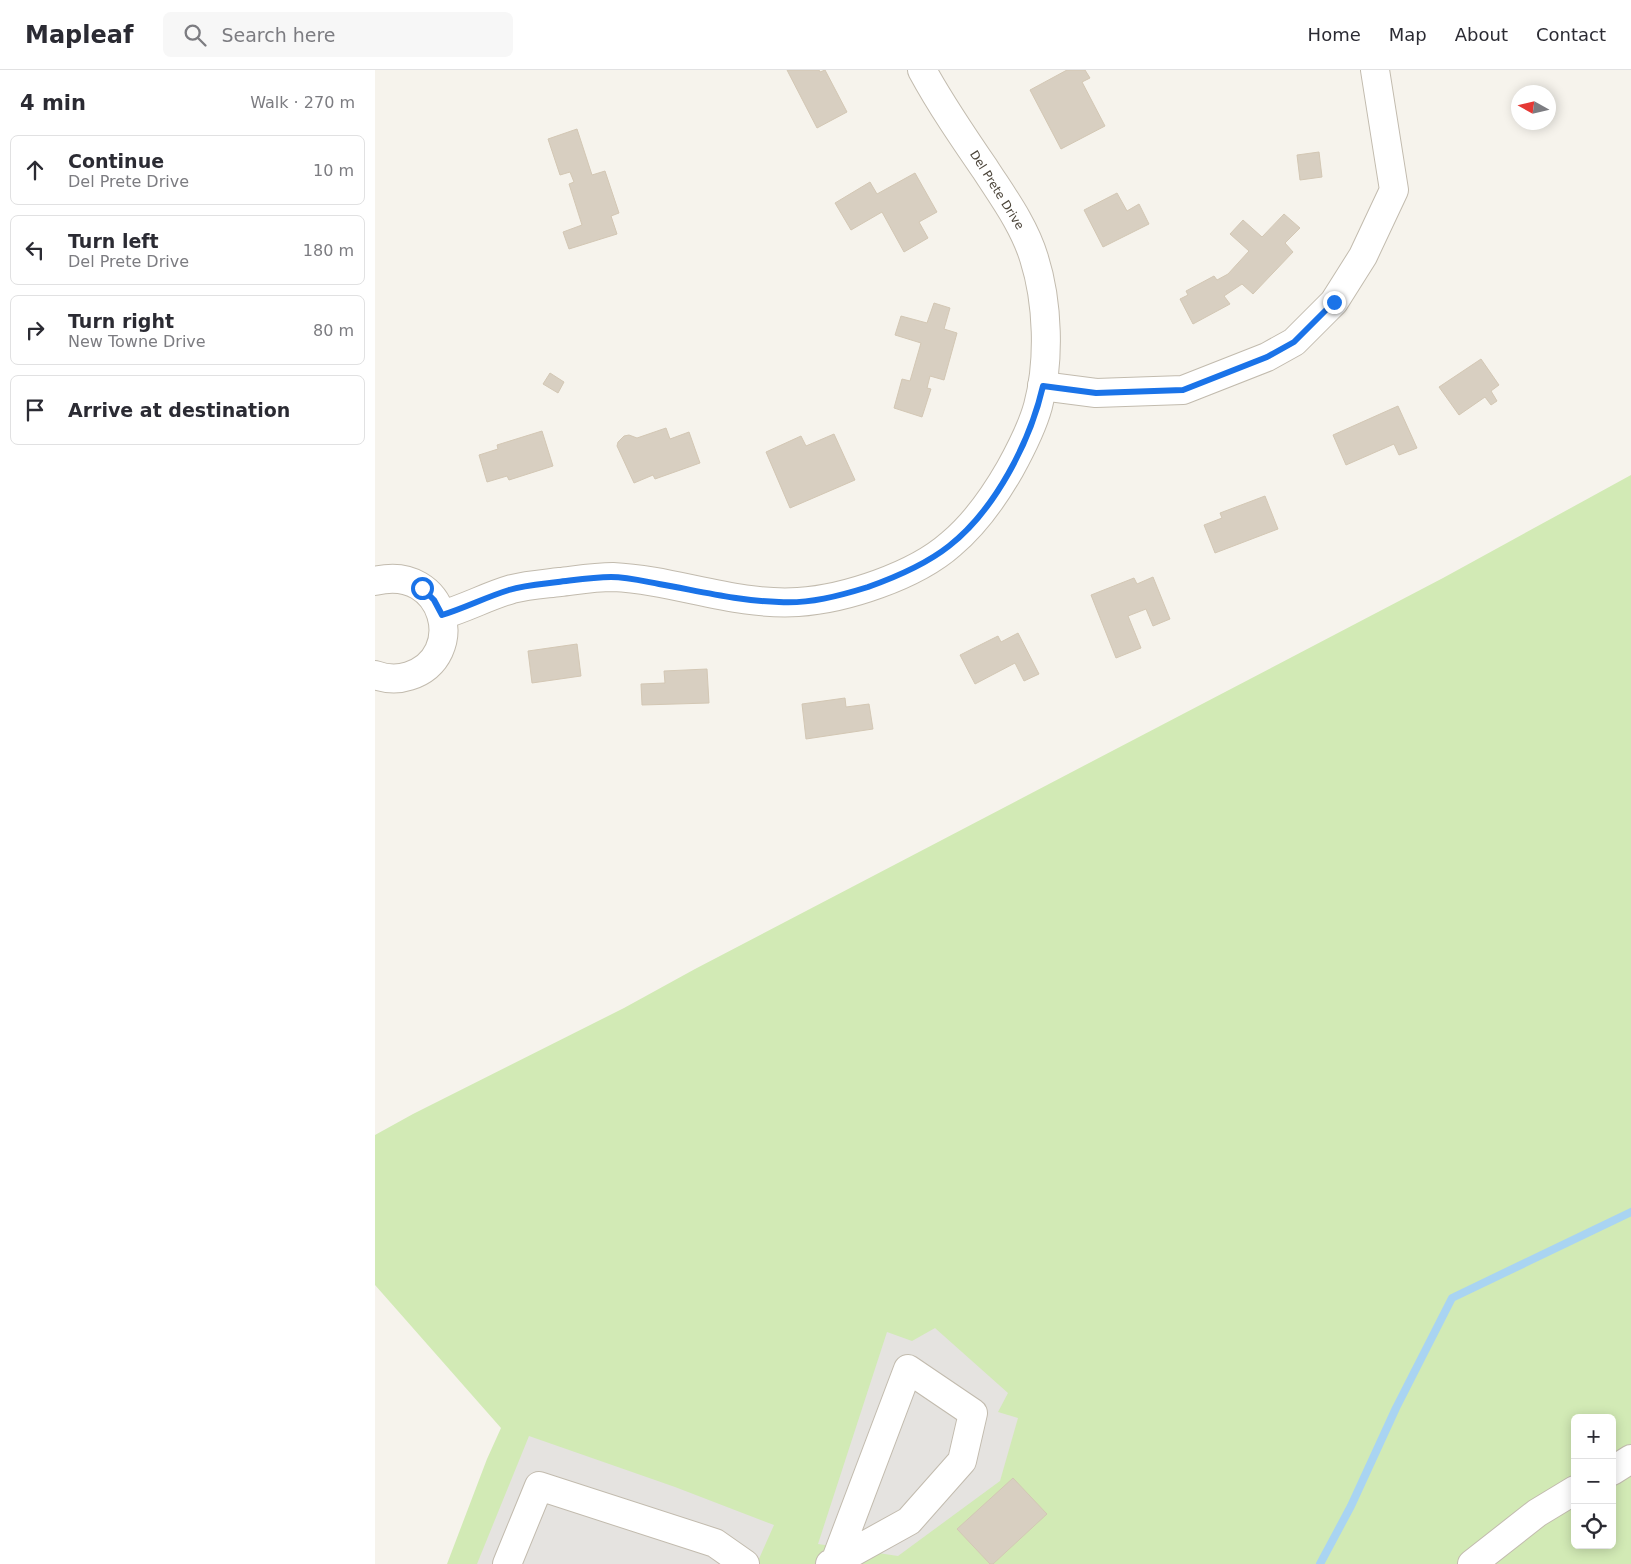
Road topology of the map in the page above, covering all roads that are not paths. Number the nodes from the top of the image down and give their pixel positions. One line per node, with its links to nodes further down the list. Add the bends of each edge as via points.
1 (922, 70): 3 (street, Del Prete Drive, via 945,111 1010,206 1033,255 1044,312 1046,350)
2 (1375, 70): 3 (street, via 1394,190 1363,256 1334,302 1294,342 1267,357 1183,390 1096,393)
3 (1043, 386): 5 (street, Del Prete Drive, via 1018,454 1004,480 970,526 928,560 881,582 833,597 780,602 631,579 596,578 512,589)
4 (375, 581): 5 (street, via 408,580 434,600)
5 (442, 615): 6 (street, via 444,632 431,663 417,674 401,679 384,679)
6 (375, 675)
7 (1631, 1459): 8 (street)
8 (1616, 1468)
9 (1571, 1492): 13 (street, via 1537,1513)
10 (512, 1562): 12 (street, via 539,1486 715,1543)
11 (832, 1563): 11 (street, via 863,1489 908,1369 973,1414 961,1461 909,1521)
12 (745, 1564)
13 (1472, 1564)

